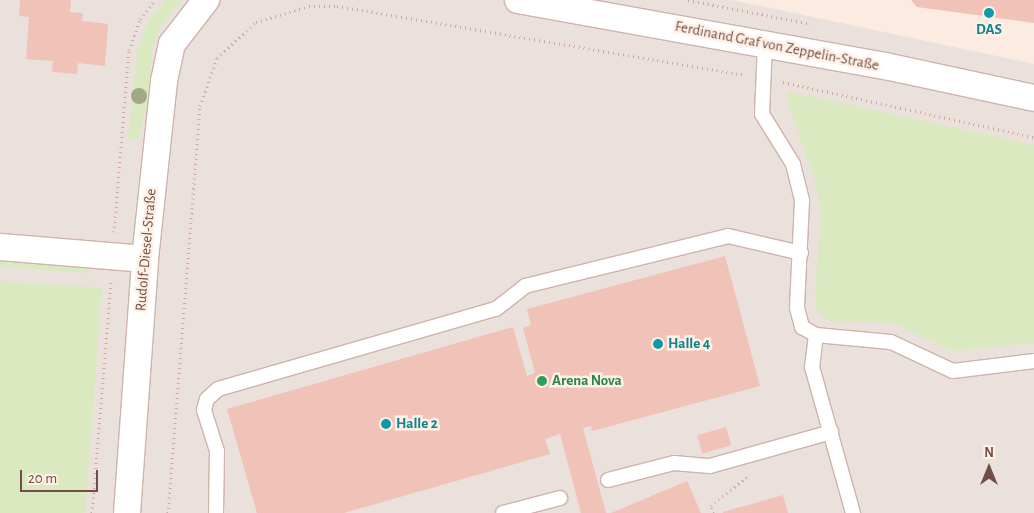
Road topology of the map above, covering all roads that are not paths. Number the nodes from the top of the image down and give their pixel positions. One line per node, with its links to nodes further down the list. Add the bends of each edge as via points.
1 (206, 0): 7 (street, Rudolf-Diesel-Straße, via 172,44 156,131)
2 (518, 0): 3 (street, Ferdinand Graf von Zeppelin-Straße)
3 (765, 43): 4 (street, Ferdinand Graf von Zeppelin-Straße); 6 (lane, via 762,114 793,164 802,201)
4 (1034, 98)
5 (0, 247): 7 (street)
6 (801, 253): 8 (lane, via 798,308 802,328); 14 (lane, via 728,236 525,286 496,309 218,389 207,399 204,410 217,451)
7 (145, 259): 13 (street, Rudolf-Diesel-Straße)
8 (816, 335): 9 (lane, via 891,342 953,371); 10 (lane, via 812,367)
9 (1034, 361)
10 (831, 432): 11 (lane, via 710,466 674,463); 16 (lane)
11 (608, 480)
12 (560, 498): 15 (lane)
13 (127, 513)
14 (216, 513)
15 (503, 513)
16 (853, 513)

